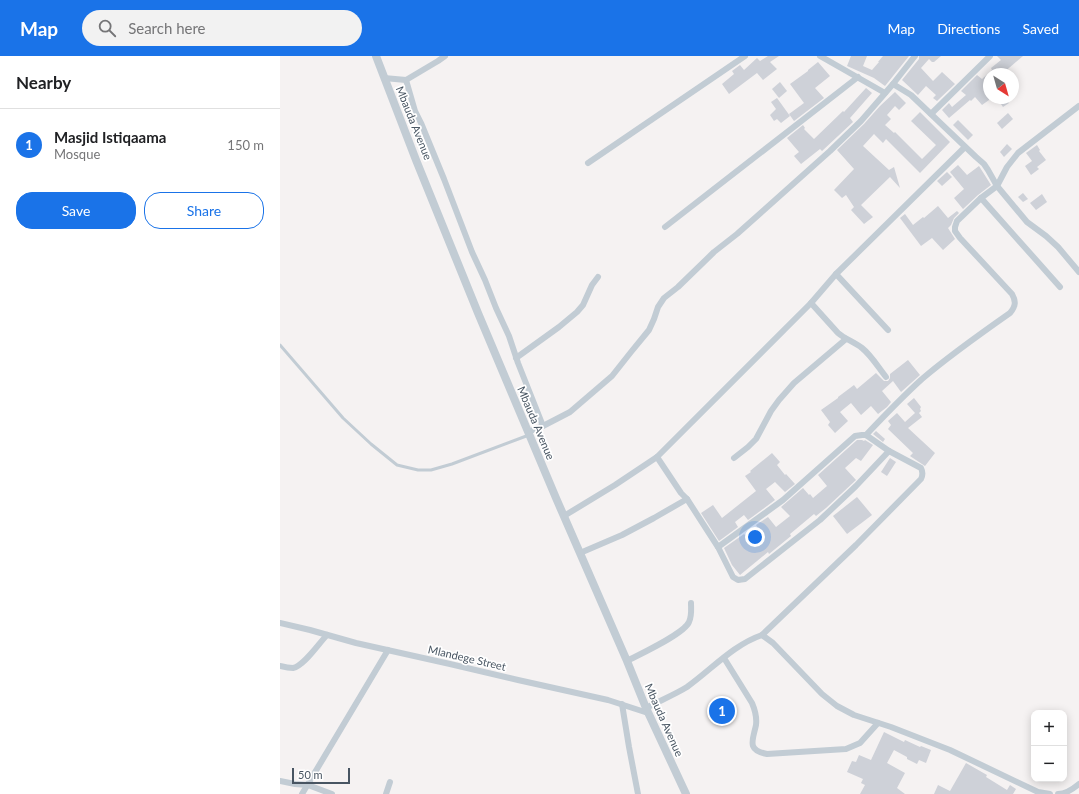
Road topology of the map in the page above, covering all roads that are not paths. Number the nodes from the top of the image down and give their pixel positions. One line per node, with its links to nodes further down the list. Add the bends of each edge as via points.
1 (376, 56): 8 (street, Mbauda Avenue)
2 (445, 56): 9 (street)
3 (745, 56): 15 (street)
4 (820, 56): 7 (street)
5 (915, 56): 10 (street)
6 (990, 56): 13 (street)
7 (858, 77): 11 (street); 18 (street)
8 (384, 78): 9 (street); 30 (street, Mbauda Avenue)
9 (406, 80): 27 (street, via 415,111)
10 (893, 84): 11 (street); 13 (street, via 911,95)
11 (885, 93): 29 (street, via 861,121 824,156 664,298 649,330 612,376 570,412)
12 (1079, 106): 16 (street, via 1018,153)
13 (931, 114): 14 (street)
14 (965, 147): 16 (street, via 988,170); 20 (street)
15 (588, 163)
16 (997, 186): 17 (street); 19 (street, via 1027,222 1050,240)
17 (981, 198): 22 (street); 31 (street, via 957,222 955,231 1012,294 1015,299 1014,309 922,379)
18 (664, 227)
19 (1079, 272)
20 (836, 274): 23 (street); 24 (street)
21 (598, 277): 27 (street, via 577,312)
22 (1060, 287)
23 (811, 302): 25 (street); 33 (street)
24 (888, 330)
25 (846, 339): 28 (street, via 865,351); 34 (street, via 786,391 771,411 756,439)
26 (280, 345): 30 (lane, via 342,418 397,465 431,470)
27 (516, 358): 29 (street)
28 (886, 377)
29 (543, 426): 30 (street)
30 (529, 434): 36 (street, Mbauda Avenue)
31 (866, 436): 32 (street); 37 (street, via 852,438 783,500)
32 (889, 451): 37 (street, via 820,520 745,579 738,580 733,577); 42 (street, via 921,468 921,479)
33 (657, 457): 35 (street); 36 (street)
34 (734, 458)
35 (686, 499): 37 (street); 38 (street, via 622,535)
36 (564, 516): 38 (street, Mbauda Avenue)
37 (718, 547)
38 (580, 553): 45 (street, Mbauda Avenue)
39 (691, 603): 45 (street, via 692,614 684,628)
40 (280, 623): 41 (street, Mlandege Street)
41 (326, 635): 43 (street, Mlandege Street); 46 (street, via 298,666)
42 (762, 635): 44 (street, via 751,639); 49 (street, via 837,706)
43 (388, 650): 47 (street, Mlandege Street); 53 (street)
44 (724, 658): 48 (street, via 686,687); 49 (street, via 755,709 756,724 752,742 755,749 762,753 846,749 860,743)
45 (627, 661): 48 (street, Mbauda Avenue)
46 (280, 666)
47 (622, 704): 48 (street, Mlandege Street); 57 (street)
48 (647, 710): 58 (street, Mbauda Avenue)
49 (878, 723): 59 (street, via 950,750 1038,792)
50 (280, 781): 53 (street)
51 (390, 782): 56 (street)
52 (1079, 784): 60 (street, via 1063,794)
53 (308, 785): 54 (street); 55 (street)
54 (302, 794)
55 (332, 794)
56 (386, 794)
57 (638, 794)
58 (686, 794)
59 (1050, 794)
60 (1058, 794)

